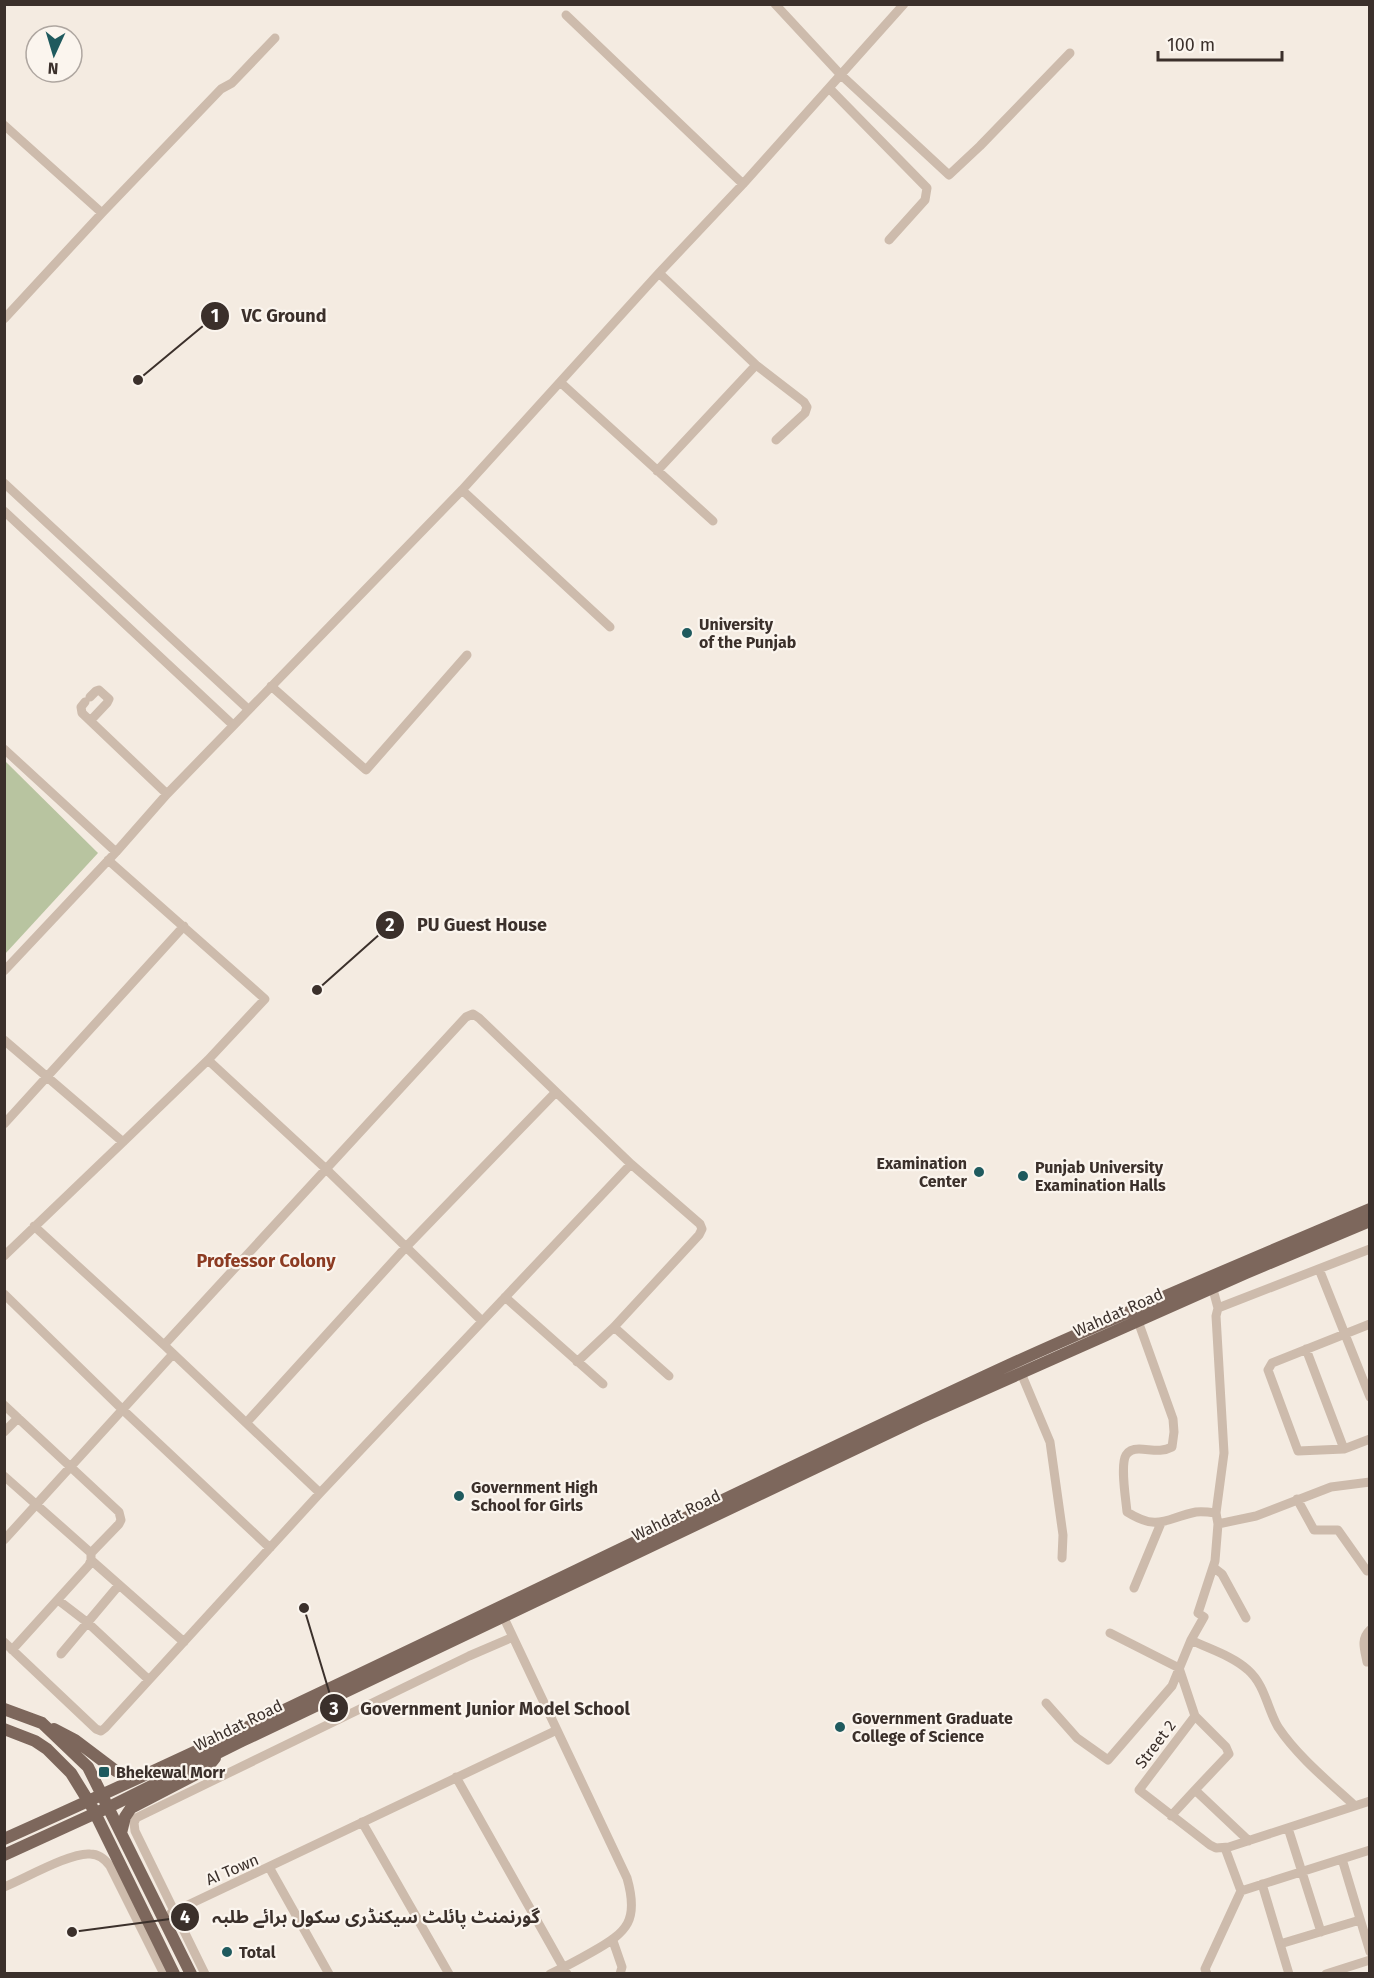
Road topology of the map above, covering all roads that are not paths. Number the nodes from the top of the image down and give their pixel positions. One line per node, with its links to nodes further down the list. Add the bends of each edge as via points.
1 (775, 4): 6 (street)
2 (904, 4): 6 (street)
3 (566, 15): 9 (street)
4 (275, 38): 10 (street)
5 (1070, 53): 6 (street, via 949,175)
6 (840, 75): 7 (street)
7 (829, 88): 9 (street); 11 (street, via 927,188 925,200)
8 (4, 125): 10 (street)
9 (743, 184): 12 (street)
10 (102, 213): 13 (street)
11 (889, 240)
12 (659, 273): 14 (street); 15 (street)
13 (4, 319)
14 (756, 365): 16 (street, via 807,407); 17 (street)
15 (560, 382): 17 (street); 19 (street)
16 (776, 440)
17 (657, 471): 21 (street)
18 (4, 483): 25 (street)
19 (462, 490): 22 (street); 24 (street)
20 (4, 510): 27 (street)
21 (713, 520)
22 (610, 627)
23 (467, 655): 24 (street, via 366,770)
24 (271, 686): 25 (street)
25 (248, 709): 27 (street)
26 (91, 720): 26 (street, via 109,699 99,690 81,707); 29 (street)
27 (233, 726): 29 (street)
28 (4, 749): 30 (street)
29 (166, 794): 30 (street)
30 (116, 852): 31 (street)
31 (108, 860): 32 (street); 33 (street)
32 (184, 926): 35 (street, via 266,999); 36 (street)
33 (4, 971)
34 (4, 1040): 36 (street)
35 (208, 1060): 39 (street); 41 (street)
36 (47, 1078): 38 (street); 39 (street)
37 (555, 1093): 40 (street); 41 (street, via 473,1014); 45 (street)
38 (4, 1124)
39 (123, 1142): 44 (street)
40 (632, 1164): 51 (street); 56 (street, via 702,1229)
41 (326, 1168): 45 (street); 58 (street)
42 (1370, 1209): 49 (main road, Wahdat Road)
43 (1370, 1221): 49 (main road, Wahdat Road)
44 (34, 1226): 47 (street); 58 (street)
45 (406, 1247): 54 (street); 69 (street)
46 (1370, 1249): 48 (street)
47 (4, 1256)
48 (1319, 1269): 52 (street); 57 (street)
49 (1211, 1282): 52 (street); 53 (main road, Wahdat Road); 104 (main road, Wahdat Road, via 1011,1365)
50 (4, 1294): 67 (street)
51 (505, 1297): 54 (street); 61 (street)
52 (1218, 1308): 79 (street, via 1224,1453)
53 (1138, 1321): 62 (main road, Wahdat Road); 80 (street, via 1174,1432 1168,1450 1137,1449 1126,1455 1126,1504 1127,1512 1137,1518)
54 (482, 1322): 76 (street)
55 (1370, 1324): 57 (street)
56 (614, 1327): 61 (street); 63 (street)
57 (1344, 1334): 59 (street); 65 (street)
58 (164, 1345): 60 (street)
59 (1306, 1349): 72 (street); 72 (street, via 1272,1363 1269,1370 1298,1451)
60 (173, 1354): 67 (street); 69 (street)
61 (577, 1362): 64 (street)
62 (1021, 1373): 85 (street, via 1050,1442 1063,1535); 91 (main road, Wahdat Road)
63 (669, 1376)
64 (603, 1384)
65 (1370, 1397)
66 (4, 1405): 68 (street)
67 (123, 1410): 73 (street); 83 (street)
68 (18, 1418): 70 (street); 73 (street)
69 (246, 1423): 76 (street)
70 (4, 1432)
71 (1370, 1439): 72 (street)
72 (1344, 1449)
73 (70, 1467): 78 (street); 84 (street, via 121,1516 119,1524)
74 (4, 1476): 78 (street)
75 (1370, 1482): 77 (street, via 1331,1487)
76 (320, 1493): 83 (street)
77 (1297, 1499): 81 (street, via 1256,1516); 87 (street, via 1314,1530 1338,1530)
78 (36, 1506): 82 (street); 84 (street)
79 (1216, 1513): 80 (street, via 1198,1511); 81 (street)
80 (1161, 1523): 89 (street)
81 (1218, 1524): 86 (street)
82 (4, 1540)
83 (270, 1548): 99 (street)
84 (91, 1557): 88 (street); 90 (street, via 89,1565)
85 (1062, 1558)
86 (1213, 1567): 92 (street, via 1222,1574); 97 (street, via 1198,1613 1204,1617)
87 (1367, 1571)
88 (119, 1585): 93 (street); 99 (street)
89 (1134, 1588)
90 (58, 1600): 93 (street); 100 (street)
91 (504, 1616): 96 (street); 104 (main road, Wahdat Road)
92 (1246, 1618)
93 (88, 1623): 101 (street); 105 (street)
94 (1370, 1630): 102 (street, via 1363,1641)
95 (1110, 1633): 103 (street)
96 (513, 1637): 111 (street); 138 (street, via 136,1818 135,1831)
97 (1191, 1640): 103 (street); 119 (street, via 1248,1669 1263,1690 1278,1727)
98 (4, 1642): 100 (street)
99 (184, 1642): 105 (street)
100 (12, 1650): 105 (street, via 101,1731)
101 (61, 1654)
102 (1367, 1662)
103 (1179, 1668): 106 (street, via 1172,1686 1108,1760 1077,1738); 108 (street)
104 (382, 1669): 112 (main road, Wahdat Road); 113 (main road, Wahdat Road)
105 (149, 1680)
106 (1046, 1703)
107 (4, 1709): 109 (main road)
108 (1195, 1716): 115 (street, via 1229,1754); 122 (street, Street 2, via 1139,1790)
109 (42, 1723): 113 (main road, via 75,1740 116,1771); 116 (main road, via 88,1767)
110 (4, 1729): 117 (main road, via 47,1749 71,1773)
111 (557, 1730): 114 (street); 141 (street, via 632,1895 631,1915)
112 (219, 1752): 120 (main road, Wahdat Road); 125 (main road, via 206,1769 131,1808)
113 (142, 1776): 116 (main road, Wahdat Road)
114 (456, 1777): 123 (street); 145 (street)
115 (1195, 1790): 122 (street); 127 (street)
116 (102, 1794): 117 (main road, Wahdat Road); 120 (main road)
117 (89, 1801): 121 (main road); 126 (main road, Wahdat Road)
118 (1370, 1802): 119 (street)
119 (1356, 1806): 124 (street)
120 (109, 1807): 121 (main road, Wahdat Road); 125 (main road)
121 (95, 1813): 130 (main road, Wahdat Road); 136 (main road)
122 (1171, 1816): 128 (street, via 1210,1845)
123 (362, 1822): 132 (street); 151 (street)
124 (1288, 1828): 127 (street); 133 (street)
125 (121, 1833): 138 (main road)
126 (4, 1839)
127 (1249, 1841): 128 (street)
128 (1225, 1848): 137 (street)
129 (1370, 1850): 131 (street)
130 (5, 1855)
131 (1342, 1859): 133 (street); 139 (street)
132 (269, 1867): 138 (street, AI Town); 150 (street, AI Town)
133 (1301, 1872): 134 (street); 140 (street)
134 (1262, 1884): 137 (street); 142 (street)
135 (4, 1887): 136 (street, via 74,1856 91,1854 106,1860)
136 (127, 1890): 146 (street); 147 (main road)
137 (1241, 1891): 154 (street, via 1205,1969)
138 (169, 1914): 148 (main road); 149 (street)
139 (1360, 1920): 140 (street); 143 (street)
140 (1321, 1932): 142 (street)
141 (613, 1941): 145 (street); 153 (street, via 622,1967)
142 (1280, 1944): 155 (street)
143 (1370, 1952)
144 (1370, 1960): 156 (street)
145 (566, 1971): 152 (street)
146 (164, 1974)
147 (174, 1974)
148 (191, 1974)
149 (205, 1974)
150 (329, 1974)
151 (449, 1974)
152 (550, 1974)
153 (620, 1974)
154 (1207, 1974)
155 (1289, 1974)
156 (1326, 1974)

